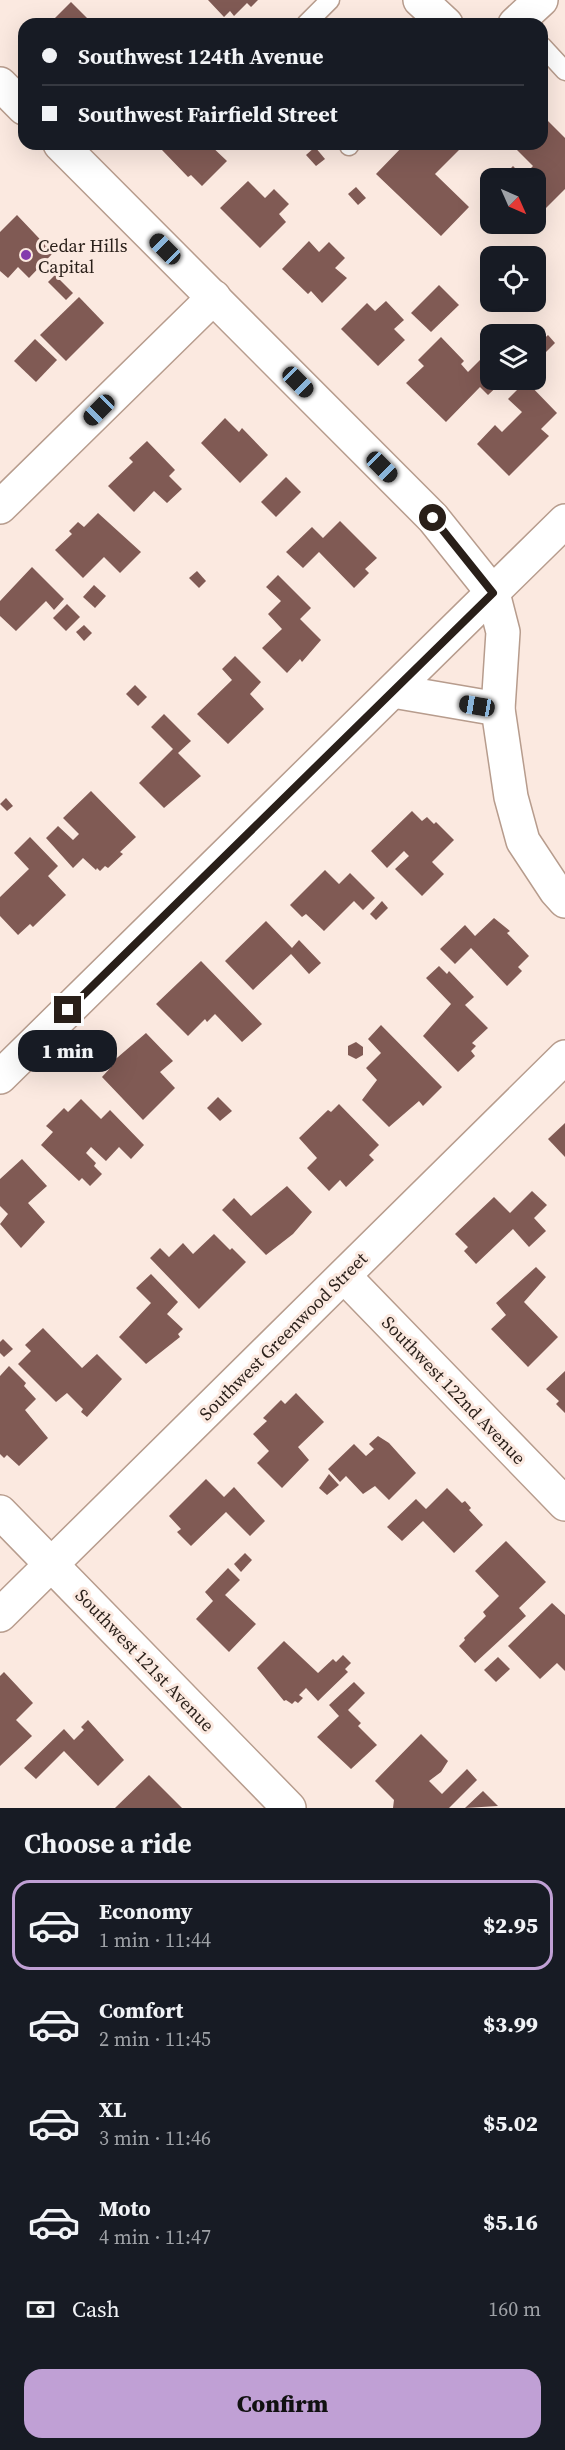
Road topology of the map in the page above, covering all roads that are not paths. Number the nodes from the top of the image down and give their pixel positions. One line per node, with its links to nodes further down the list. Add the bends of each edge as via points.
1 (330, 0): 3 (lane)
2 (420, 0): 4 (street)
3 (312, 18)
4 (440, 18)
5 (548, 53): 6 (lane)
6 (565, 71)
7 (0, 84): 8 (street)
8 (18, 102)
9 (66, 150): 10 (street)
10 (214, 297): 11 (street); 13 (street, via 433,518)
11 (0, 507)
12 (565, 522): 13 (street)
13 (493, 593): 14 (street); 15 (street, via 502,632)
14 (393, 691): 15 (street); 18 (street)
15 (498, 709): 16 (street, via 511,797 524,841)
16 (565, 901)
17 (565, 1057): 19 (street, Southwest Greenwood Street)
18 (0, 1077)
19 (344, 1276): 20 (street, Southwest 122nd Avenue); 22 (street, Southwest Greenwood Street)
20 (565, 1504)
21 (0, 1512): 22 (street, Southwest 121st Avenue)
22 (52, 1565): 23 (street, Southwest Greenwood Street); 24 (street, Southwest 121st Avenue)
23 (0, 1615)
24 (289, 1808)

